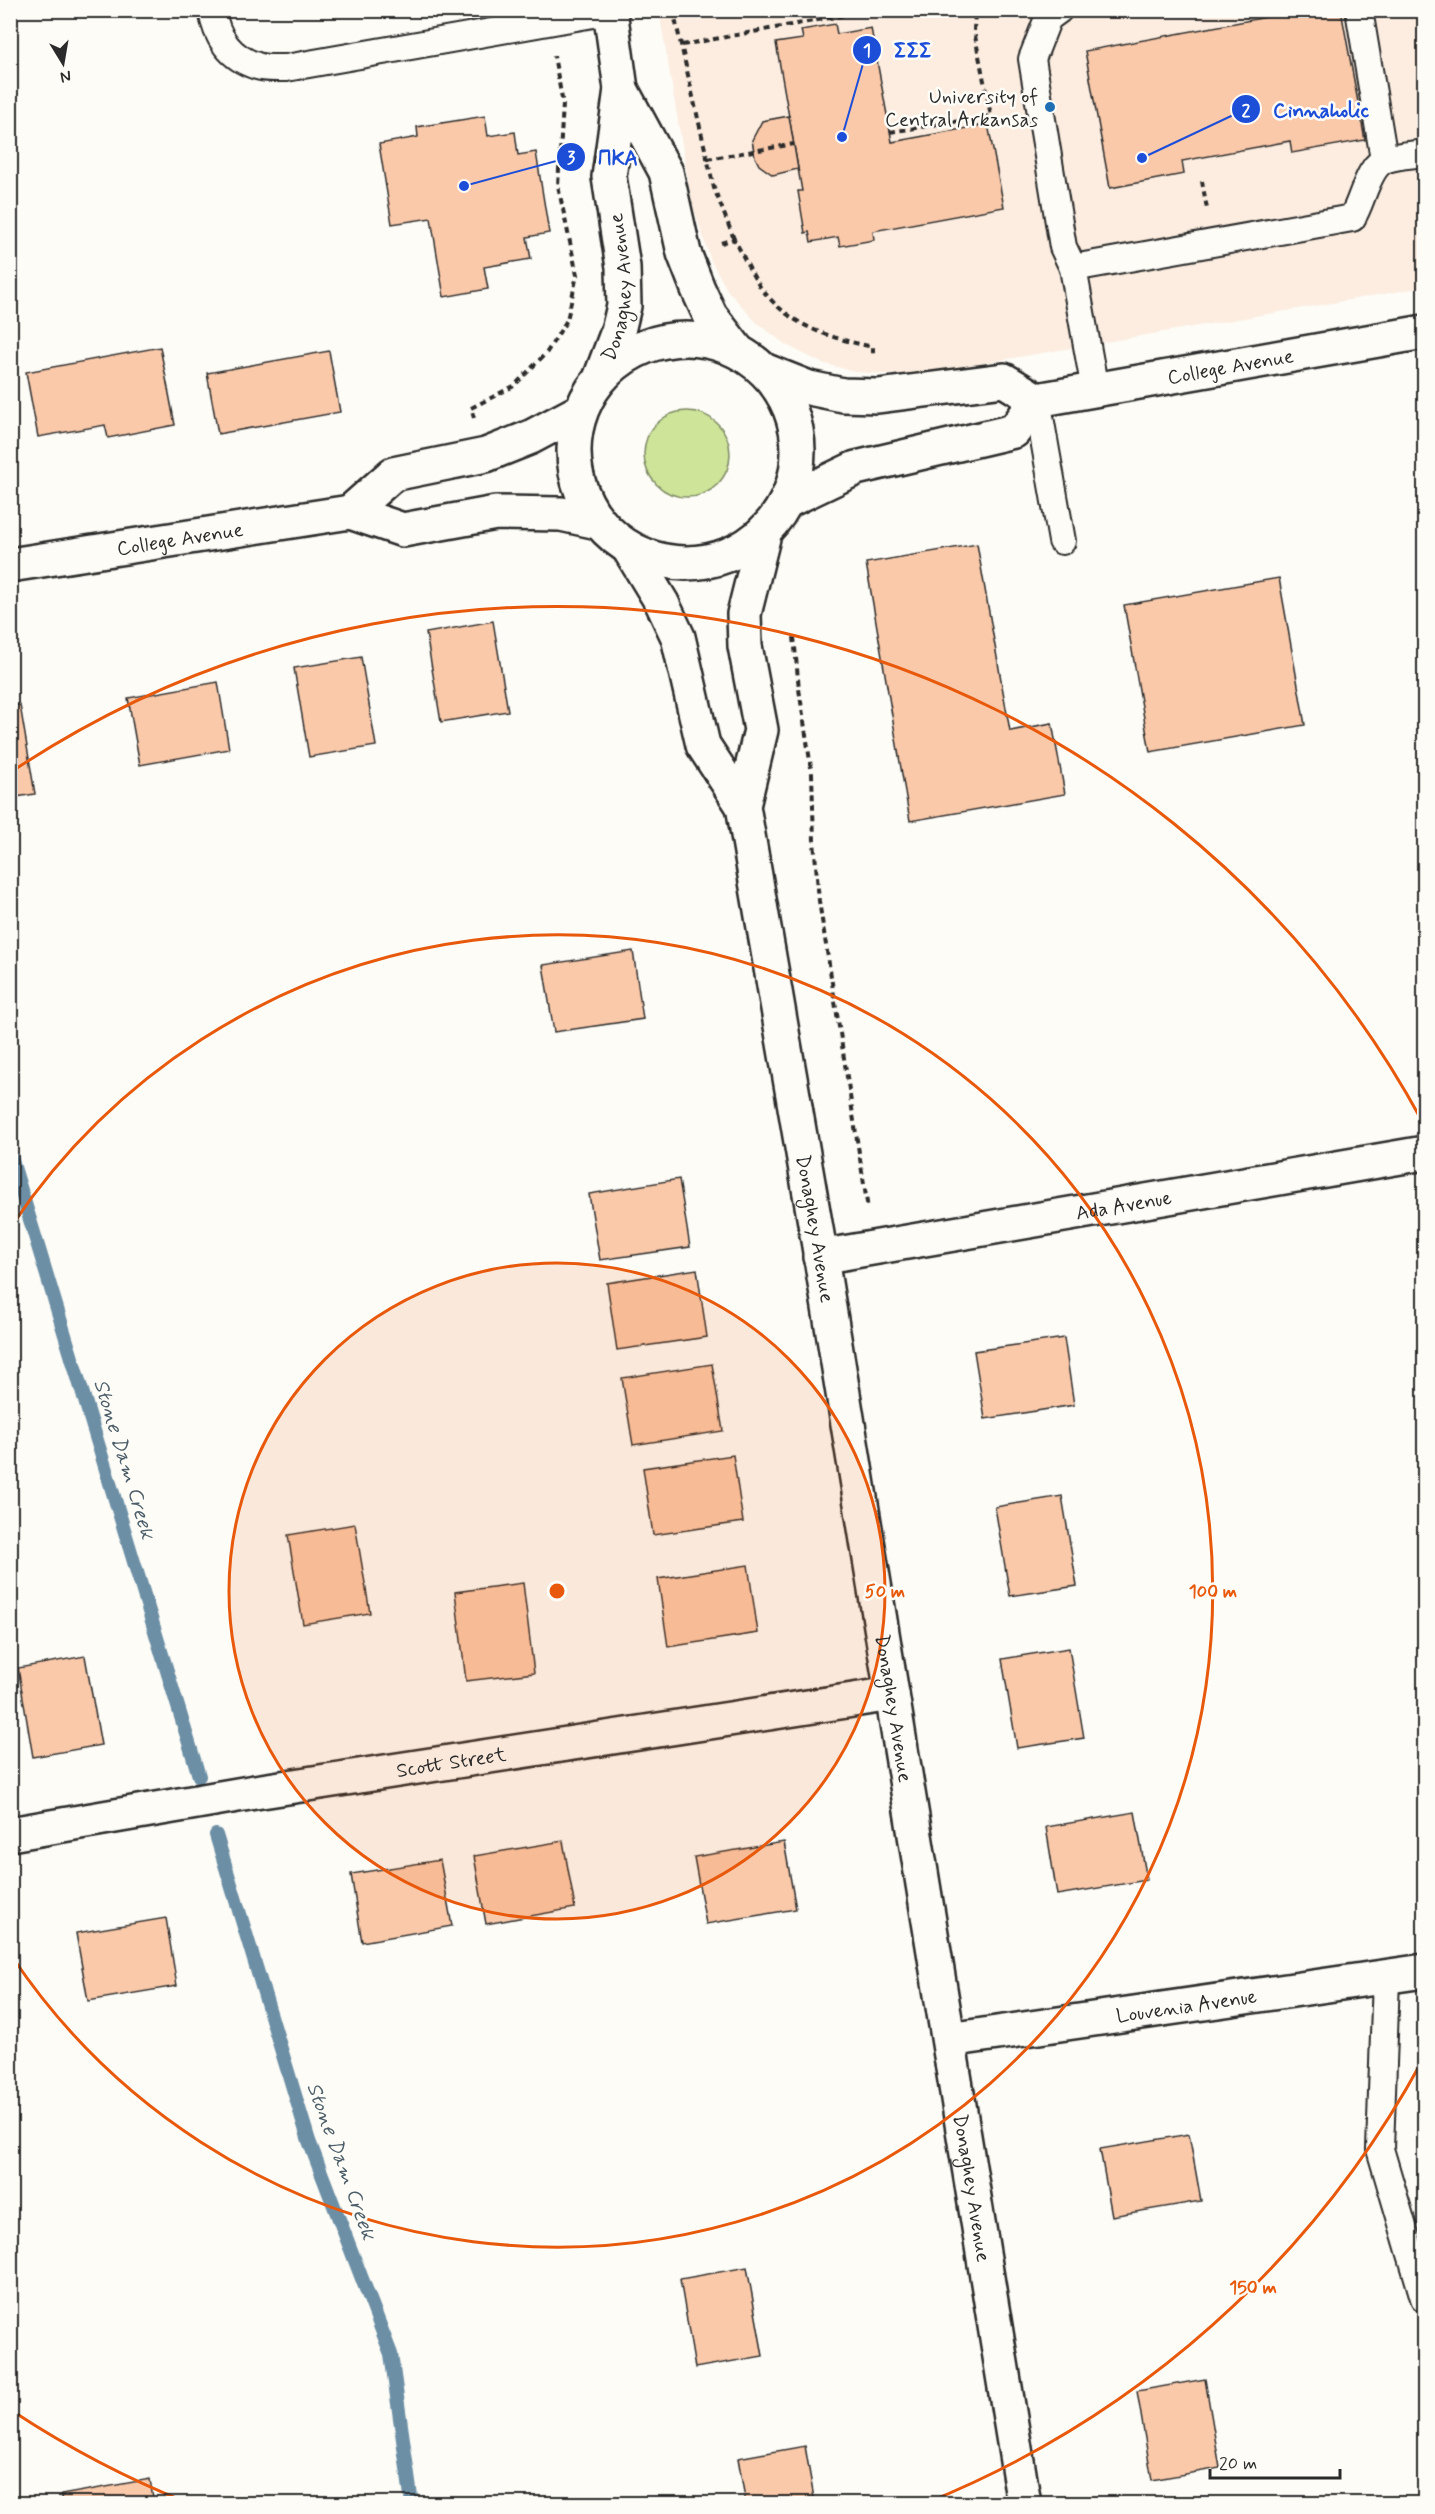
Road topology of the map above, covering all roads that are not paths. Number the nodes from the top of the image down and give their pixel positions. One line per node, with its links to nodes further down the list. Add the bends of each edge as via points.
1 (212, 10): 4 (lane, via 215,28 227,49 257,66 286,68)
2 (1059, 10): 8 (lane, via 1048,18 1032,60 1063,247)
3 (1359, 10): 7 (lane)
4 (610, 11): 5 (street, Donaghey Avenue)
5 (621, 89): 10 (street, Donaghey Avenue, via 666,172 684,252 698,289 710,315); 12 (street, Donaghey Avenue, via 609,177 623,267 624,306)
6 (1425, 153): 7 (lane)
7 (1384, 159): 8 (lane, via 1371,172 1352,218)
8 (1073, 268): 13 (lane)
9 (1425, 332): 13 (street, College Avenue)
10 (737, 350): 11 (street); 12 (street, via 697,339 664,340 640,348)
11 (766, 371): 14 (street, via 809,388 843,395 878,396 1004,380); 16 (street, via 791,410 797,433 799,456)
12 (601, 378): 15 (street)
13 (1095, 390): 14 (street, College Avenue)
14 (1037, 400): 16 (street, via 1014,431 856,468); 20 (lane)
15 (580, 411): 17 (street, via 486,455 393,474); 18 (street, via 573,457 585,502)
16 (787, 501): 19 (street)
17 (350, 512): 18 (street, College Avenue, via 403,530 496,513 561,514); 22 (street, College Avenue)
18 (598, 522): 21 (street)
19 (765, 530): 21 (street, via 747,546 700,562 650,558); 23 (street, Donaghey Avenue, via 744,614 745,646 761,730)
20 (1062, 541)
21 (627, 547): 23 (street, Donaghey Avenue, via 678,637 703,745)
22 (10, 565)
23 (743, 806): 25 (street, Donaghey Avenue)
24 (1425, 1153): 25 (street, Ada Avenue)
25 (820, 1257): 26 (street, Donaghey Avenue)
26 (892, 1694): 27 (street, Scott Street, via 267,1790); 30 (street, Donaghey Avenue)
27 (10, 1834)
28 (1425, 1971): 29 (street, Louvenia Avenue)
29 (1386, 1978): 30 (street, Louvenia Avenue); 31 (lane, via 1380,2148)
30 (949, 2040): 32 (street, Donaghey Avenue)
31 (1425, 2298)
32 (1023, 2504)

